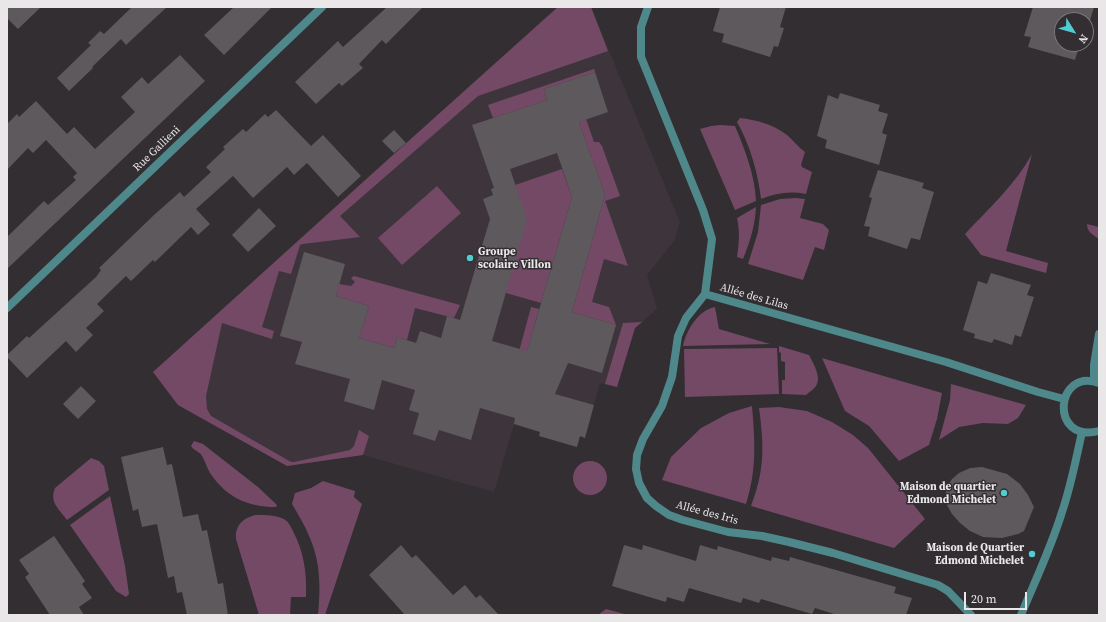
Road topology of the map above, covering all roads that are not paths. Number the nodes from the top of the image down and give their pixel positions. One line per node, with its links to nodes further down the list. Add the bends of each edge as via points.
1 (322, 7): 4 (street, Rue Gallieni)
2 (648, 7): 3 (street, Allée des Lilas, via 640,26 640,57 712,239)
3 (705, 294): 7 (street, Allée des Lilas, via 946,362); 10 (street, Allée des Iris, via 686,318 678,336 672,377 662,406 642,439 636,469 639,484 647,498 669,515 683,520 728,532 789,542 938,585 948,591)
4 (7, 308)
5 (1099, 334): 6 (street, via 1094,365)
6 (1097, 382): 7 (street, via 1079,382 1072,386)
7 (1064, 399): 9 (street, via 1066,419 1070,425)
8 (1099, 431): 9 (street)
9 (1082, 432): 11 (street, via 1062,513)
10 (971, 615)
11 (1021, 615)

